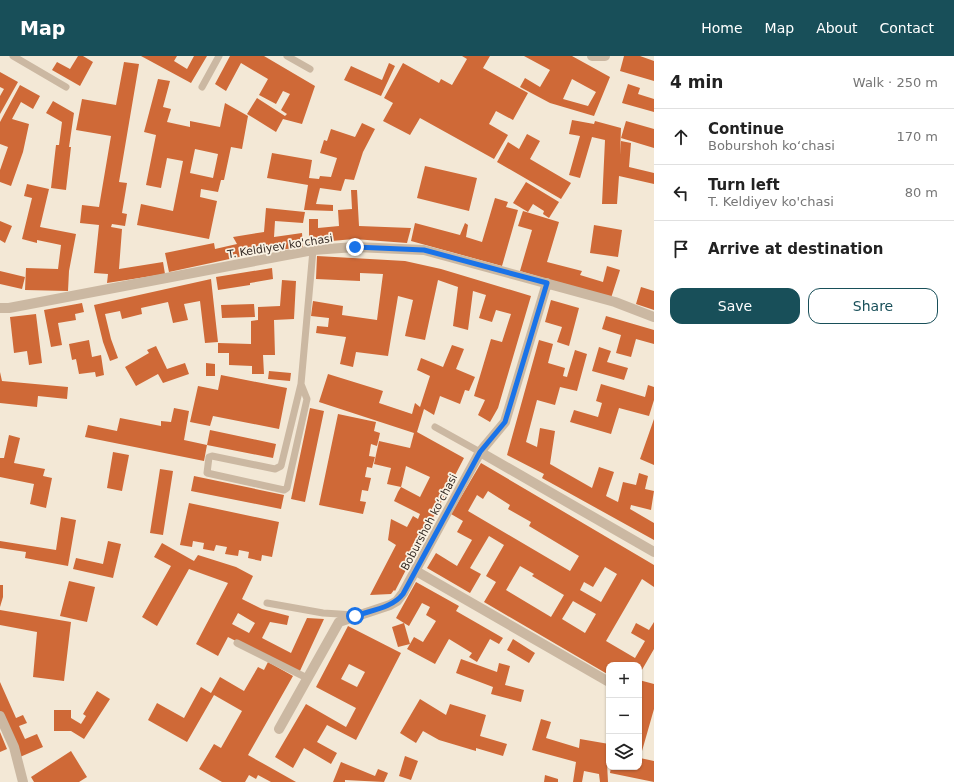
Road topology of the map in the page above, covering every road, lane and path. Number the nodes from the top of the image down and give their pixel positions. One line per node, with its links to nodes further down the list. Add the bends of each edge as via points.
1 (14, 56): 8 (lane)
2 (219, 56): 7 (lane)
3 (287, 56): 6 (lane)
4 (592, 56): 5 (street)
5 (605, 56)
6 (310, 69)
7 (202, 86)
8 (66, 87)
9 (313, 250): 10 (street, T. Keldiyev ko'chasi, via 355,247 424,250); 11 (street, T. Keldiyev ko'chasi); 13 (lane)
10 (547, 283): 12 (street, T. Keldiyev ko'chasi, via 615,302); 15 (street, Boburshoh koʻchasi, via 505,422)
11 (0, 308)
12 (654, 317)
13 (300, 384): 13 (lane, via 307,399 286,490 207,473 209,457 212,456 275,469 281,466)
14 (435, 427): 15 (lane)
15 (480, 452): 16 (street); 17 (street, Boburshoh koʻchasi)
16 (654, 552)
17 (416, 571): 19 (street, Boburshoh koʻchasi, via 397,601); 22 (street)
18 (267, 603): 19 (lane)
19 (355, 616): 21 (street, Boburshoh koʻchasi, via 339,622)
20 (237, 643): 21 (lane)
21 (307, 678): 24 (street, Boburshoh koʻchasi)
22 (606, 680)
23 (0, 716): 25 (street, via 14,747)
24 (279, 729)
25 (23, 782)

